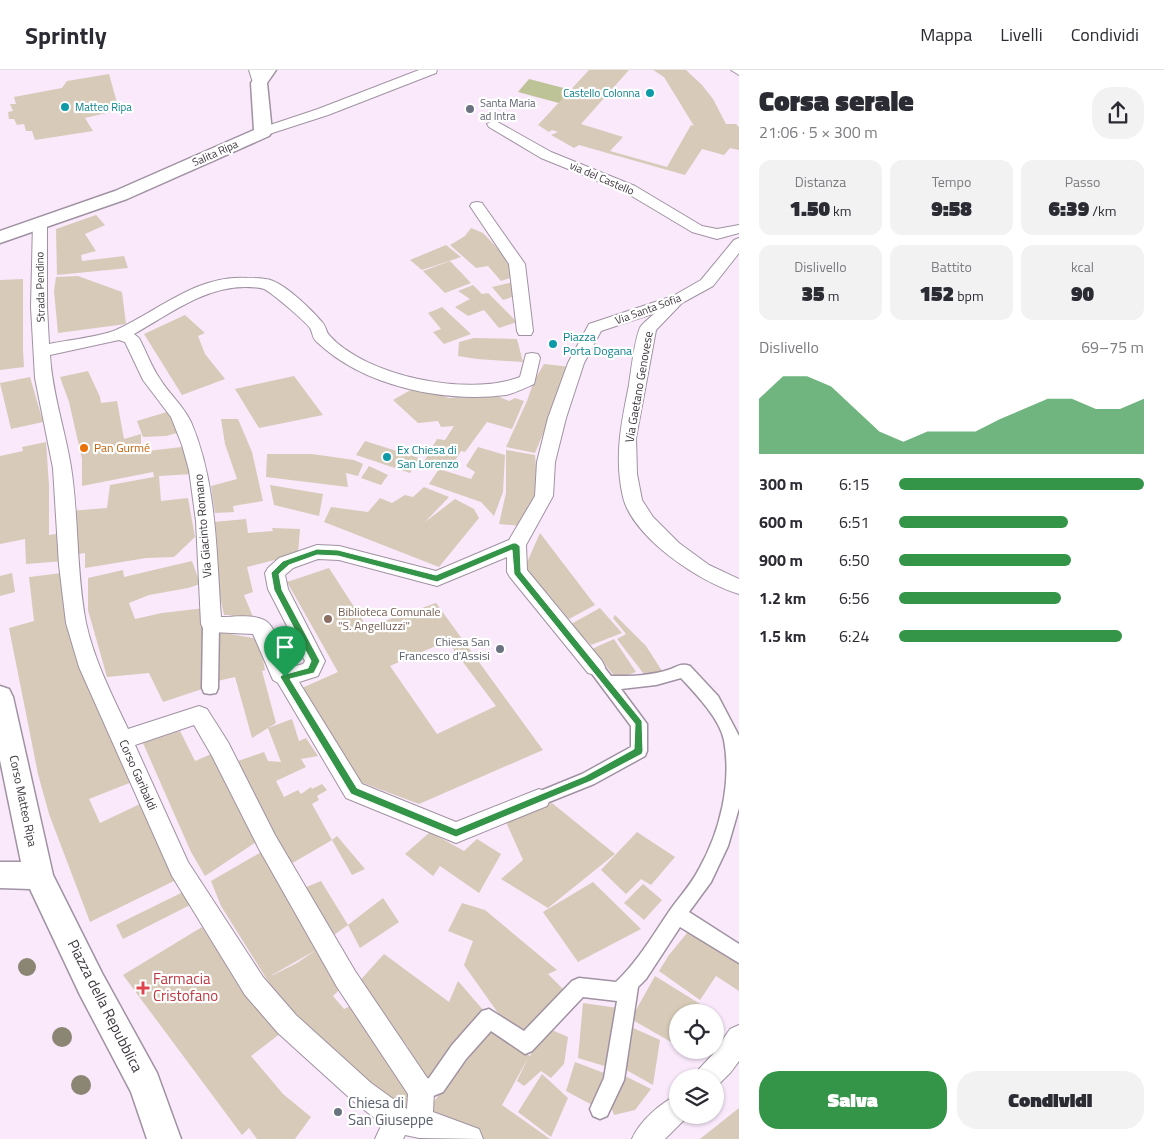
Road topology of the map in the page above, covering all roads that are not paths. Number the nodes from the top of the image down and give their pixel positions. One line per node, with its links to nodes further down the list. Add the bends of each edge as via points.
1 (431, 70): 4 (street, Salita Ripa)
2 (261, 74): 4 (street)
3 (494, 124): 7 (street, via del Castello, via 546,155 630,188 697,229 717,234)
4 (263, 132): 6 (street, Salita Ripa, via 121,194)
5 (477, 206): 11 (street, via 517,264)
6 (40, 223): 8 (street, Salita Ripa); 13 (street, Strada Pendino)
7 (739, 229)
8 (0, 237)
9 (739, 243): 10 (street, Via Santa Sofia, via 707,282)
10 (679, 299): 15 (street, Via Santa Sofia, via 595,328 576,363 558,418 548,453 544,496); 16 (street, Via Gaetano Genovese, via 648,328 628,438 628,474 633,500 646,522 672,548 702,570)
11 (525, 331)
12 (119, 335): 13 (street); 14 (street, via 214,285 245,282 269,286 288,299 317,326 321,338 341,353 372,371 406,383 453,390 506,389 528,380); 17 (street, Via Giacinto Romano, via 131,338 155,385 182,421 201,479)
13 (42, 351): 22 (street, Corso Garibaldi, via 43,378 62,468 76,623 89,667)
14 (532, 358)
15 (516, 546): 18 (street, via 517,572); 19 (street, via 437,578 338,553 317,552 286,563 275,573 278,590 315,661 311,670)
16 (737, 586)
17 (211, 624): 19 (street, via 259,626 280,674); 20 (street)
18 (601, 675): 23 (street, via 639,724 639,751 588,779); 26 (street, via 634,682 666,678 684,670 712,701 732,738 735,775 722,838 706,876)
19 (285, 677): 23 (street, via 354,791 456,833)
20 (210, 688)
21 (0, 696): 25 (street, Corso Matteo Ripa)
22 (122, 740): 31 (street, via 199,715 346,979); 34 (street, Corso Garibaldi, via 180,869 254,986 287,1024)
23 (539, 799)
24 (0, 875): 25 (street)
25 (39, 876): 35 (street, Piazza della Repubblica, via 145,1085)
26 (677, 914): 27 (street); 28 (street)
27 (739, 954)
28 (629, 983): 31 (street, via 619,992 579,987 525,1044 489,1018 436,1085); 32 (street, via 614,1080)
29 (739, 1038): 30 (street)
30 (716, 1069)
31 (421, 1091): 34 (street)
32 (600, 1108)
33 (669, 1117): 37 (street)
34 (402, 1128): 36 (street, via 436,1125)
35 (164, 1139)
36 (469, 1139)
37 (646, 1139)

